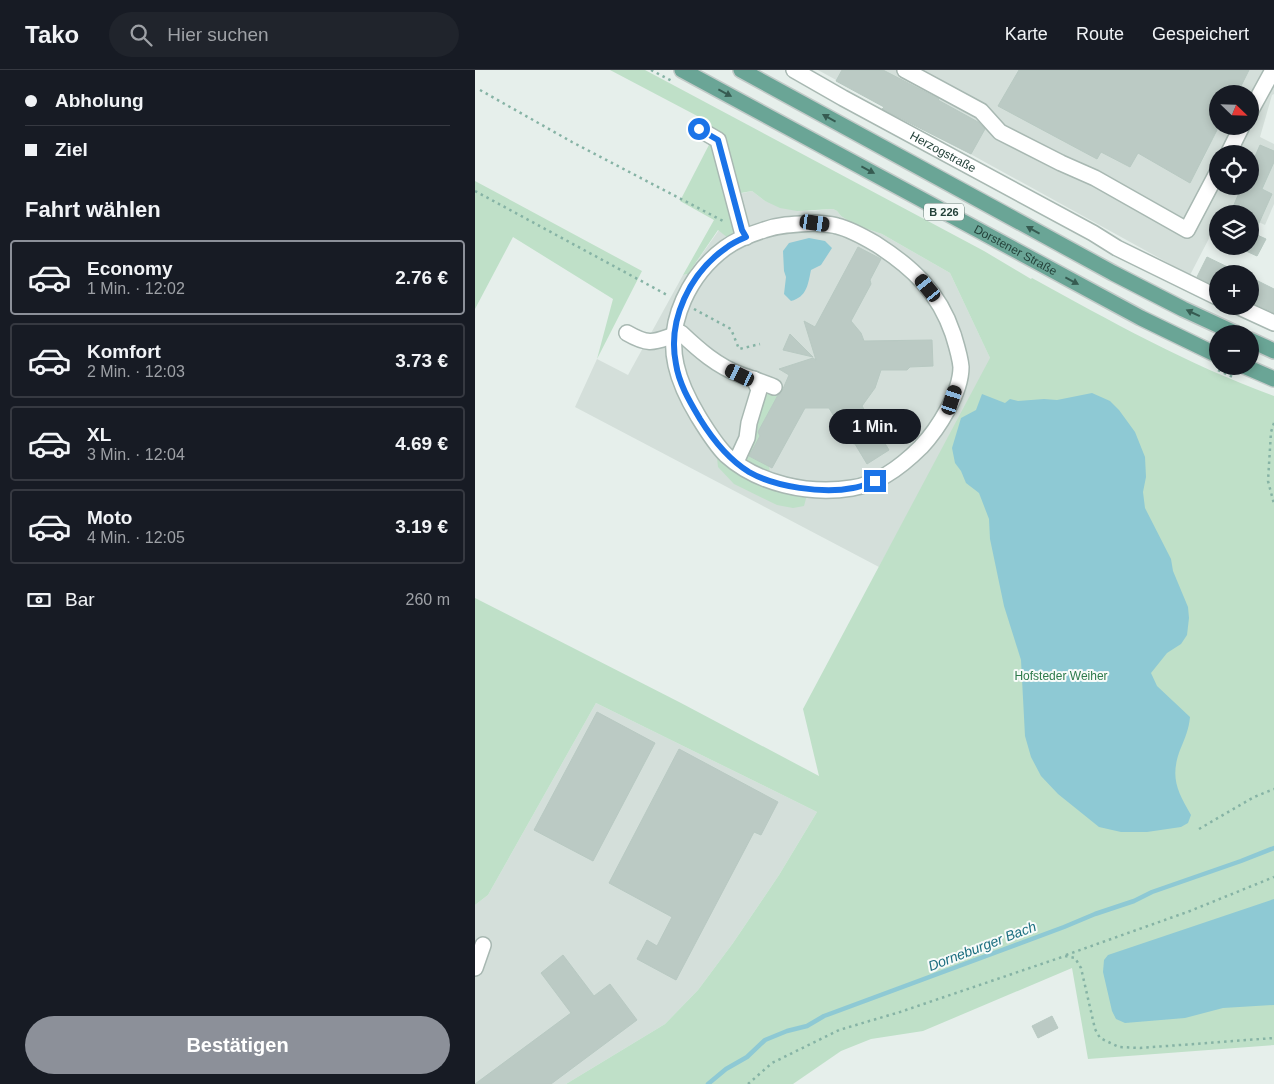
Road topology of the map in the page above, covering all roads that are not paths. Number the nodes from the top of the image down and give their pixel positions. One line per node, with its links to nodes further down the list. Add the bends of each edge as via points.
1 (682, 70): 18 (main road, Dorstener Straße / B 226, one-way to 18, via 1141,318)
2 (741, 70): 13 (main road, B 226, one-way to 2, via 1113,273)
3 (794, 70): 10 (street, Herzogstraße, via 1097,228 1117,248)
4 (905, 70): 8 (street, via 981,112 1000,132 1095,178 1187,230)
5 (1273, 70): 6 (street)
6 (1259, 96)
7 (699, 129): 9 (street, via 718,140)
8 (1209, 187)
9 (744, 234): 15 (street, via 706,266 681,302); 23 (street, via 789,224 838,226 900,259 937,299 953,333 961,368 952,400 930,438 909,459 875,481 853,488 804,488 771,481 749,472)
10 (1209, 293)
11 (1257, 315): 12 (street)
12 (1274, 323)
13 (1218, 325)
14 (627, 333): 15 (street, via 641,341 654,342)
15 (675, 335): 20 (street, via 681,333 721,365); 23 (street, via 675,363 692,406 725,454)
16 (1259, 344): 17 (main road)
17 (1274, 350)
18 (1209, 351)
19 (1259, 372): 21 (main road)
20 (754, 379): 22 (street); 23 (street, via 759,390 747,438)
21 (1274, 379)
22 (774, 387)
23 (736, 462)
24 (483, 944): 25 (street)
25 (475, 968)

